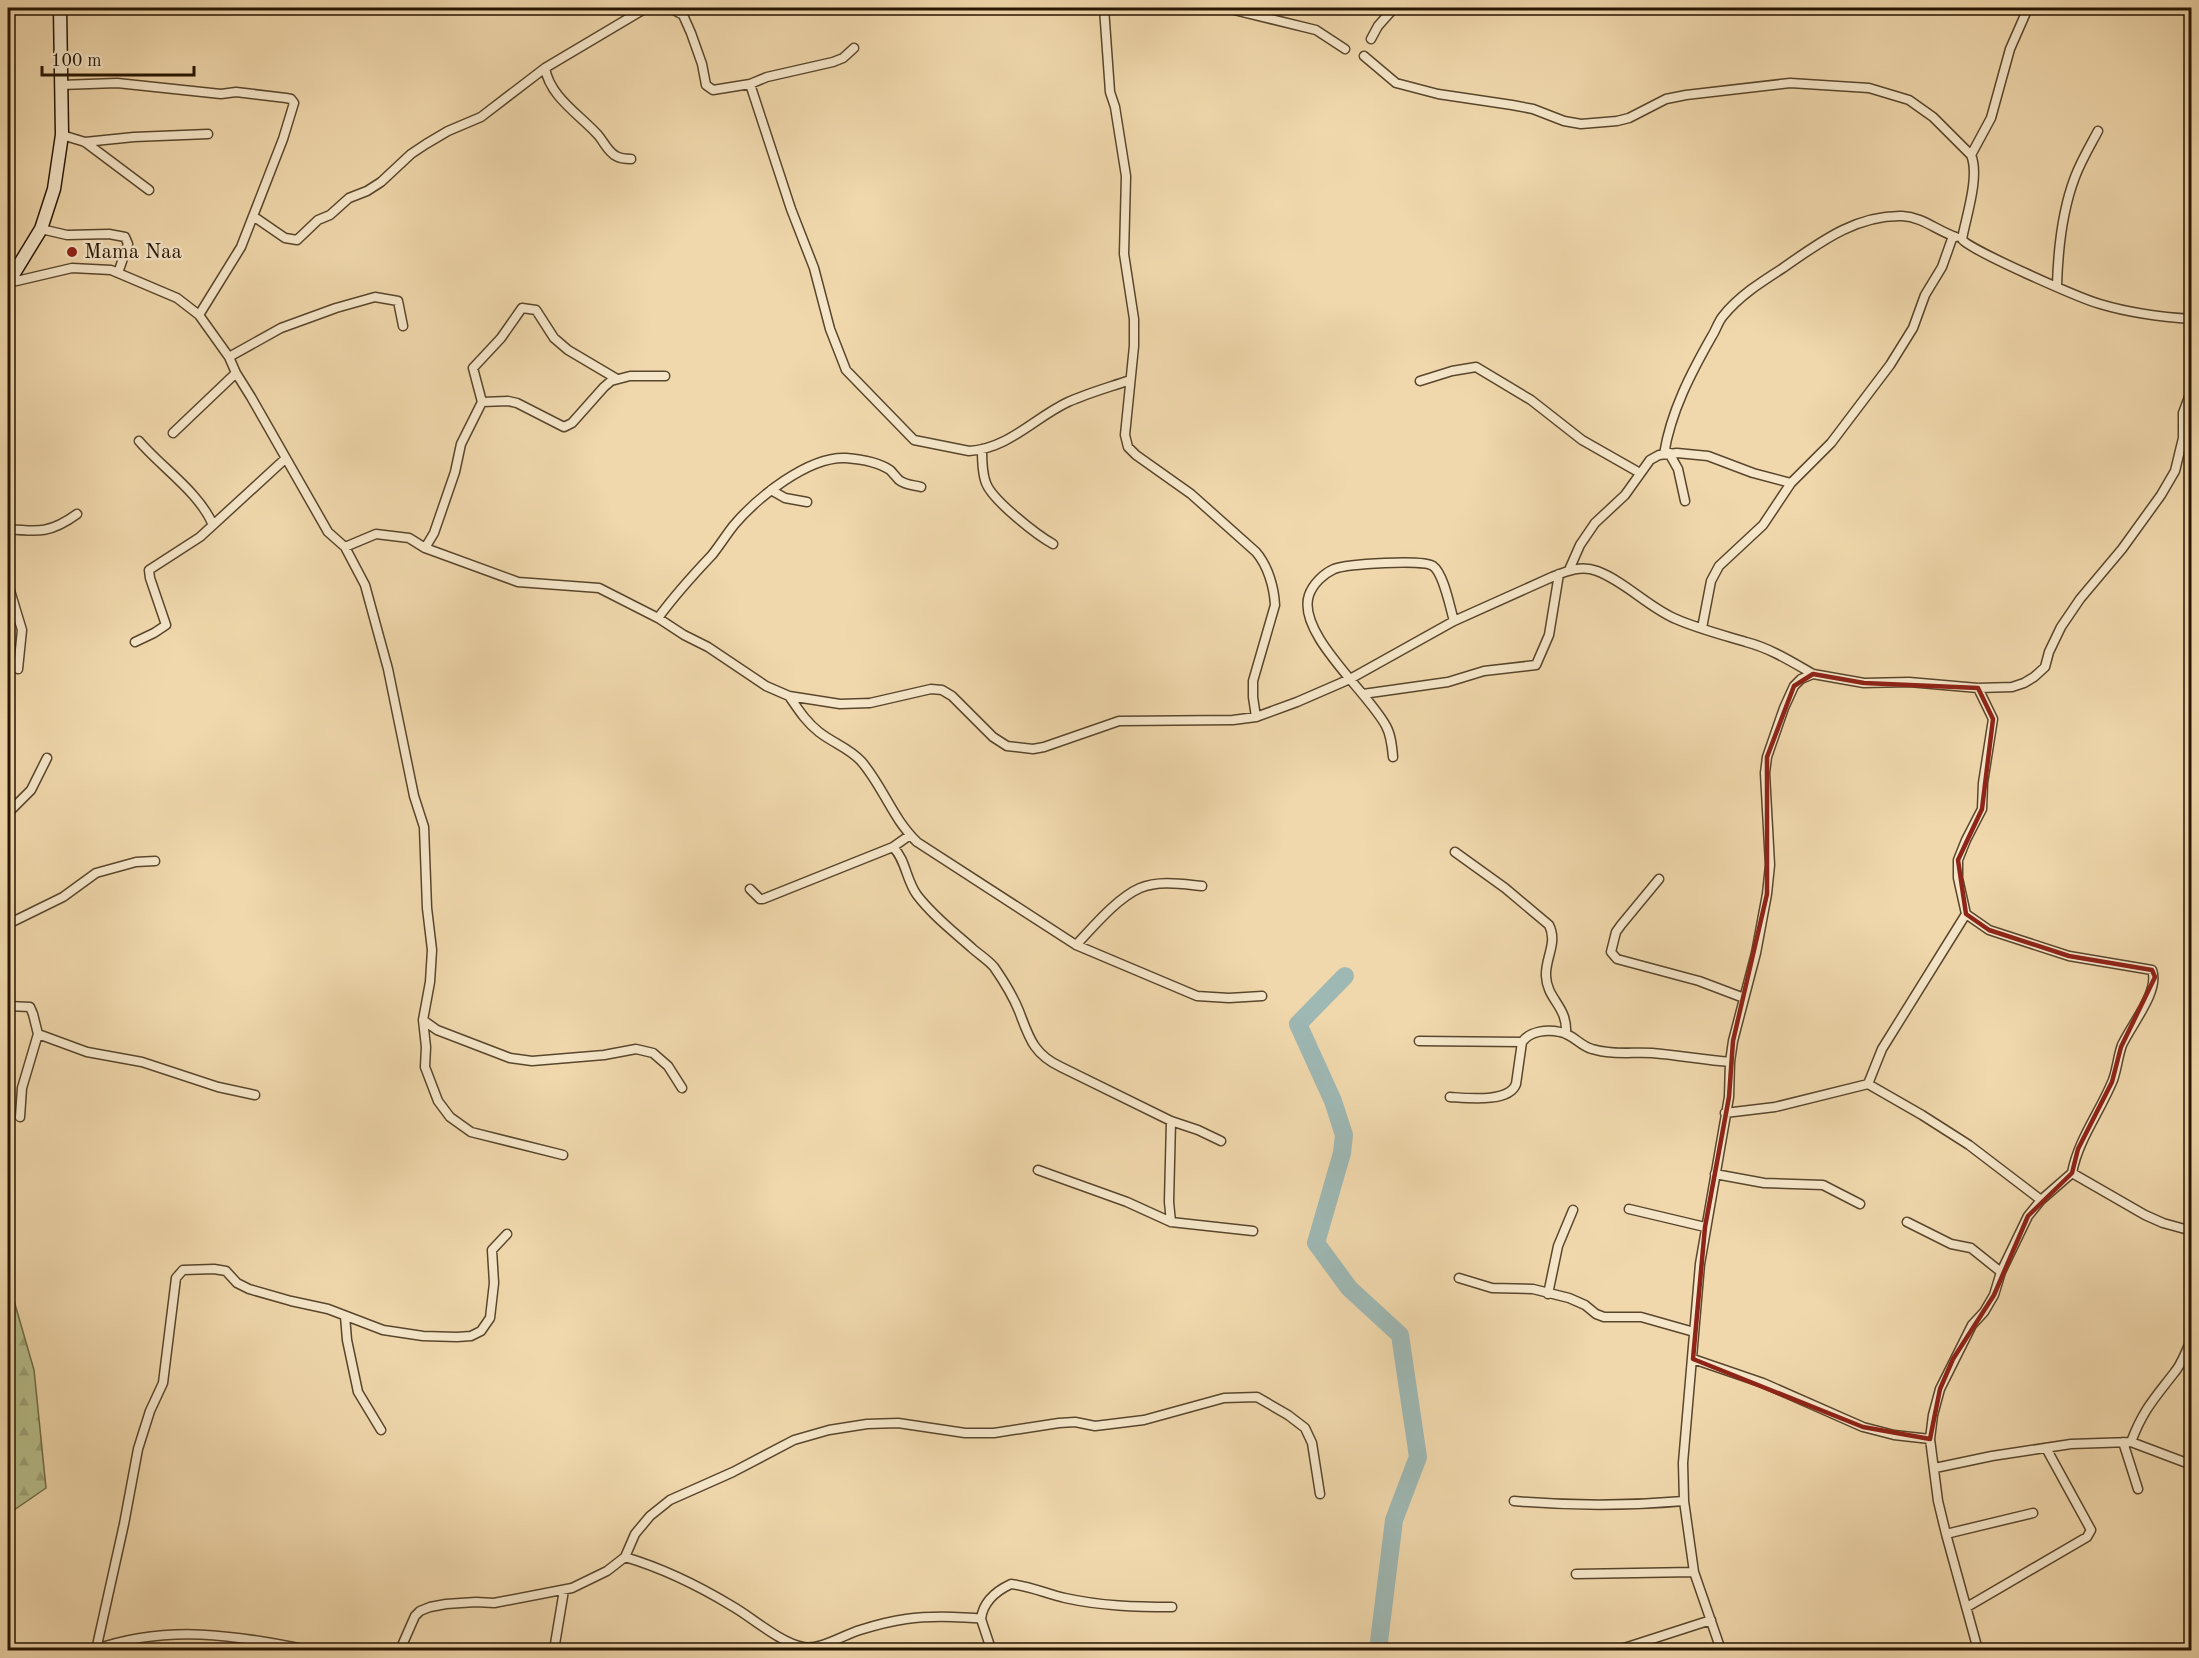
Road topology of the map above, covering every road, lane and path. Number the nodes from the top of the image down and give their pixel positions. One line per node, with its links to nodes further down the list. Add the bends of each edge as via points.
1 (60, 8): 13 (street)
2 (646, 8): 12 (street)
3 (670, 8): 14 (street, via 683,15 708,88)
4 (1104, 8): 35 (street, via 1110,92 1126,176 1125,254 1134,319)
5 (1226, 8): 10 (street, via 1316,30)
6 (1394, 8): 8 (street)
7 (2028, 8): 19 (street, via 2010,49 1991,118)
8 (1371, 39)
9 (854, 48): 14 (street, via 832,62)
10 (1345, 49)
11 (1364, 56): 19 (street, via 1396,83 1533,109 1581,124 1623,120 1666,99 1686,95 1790,83 1869,88 1909,100 1933,117)
12 (545, 68): 20 (street, via 561,99 609,151); 22 (street, via 481,117 448,131 411,154 381,182 349,198 297,240 285,238)
13 (61, 84): 17 (street); 22 (street, via 117,83 291,99 294,103 283,139)
14 (750, 84): 42 (street, via 846,370 914,440)
15 (2097, 131): 27 (street, via 2075,178 2067,208 2058,252)
16 (208, 134): 18 (street)
17 (62, 135): 18 (street); 23 (street, via 54,189)
18 (85, 142): 21 (street)
19 (1971, 155): 24 (street, via 1974,176)
20 (631, 159)
21 (149, 190)
22 (253, 216): 28 (street, via 241,247)
23 (41, 229): 25 (street, via 67,235 125,237 128,244); 26 (street)
24 (1957, 238): 27 (street); 43 (street, via 1918,219 1896,216 1874,220 1829,236 1763,280 1720,318 1682,392); 46 (street, via 1913,328 1890,365 1831,443)
25 (118, 273): 26 (street, via 72,268); 28 (street, via 177,298)
26 (8, 283)
27 (2057, 286): 29 (street, via 2100,304 2158,317)
28 (199, 315): 31 (street)
29 (2192, 319)
30 (403, 326): 31 (street, via 398,301 375,297 281,328)
31 (229, 357): 32 (street)
32 (236, 373): 39 (street); 44 (street)
33 (665, 376): 34 (street)
34 (617, 379): 38 (street, via 564,427 517,403); 38 (street, via 568,350 554,338 536,310 522,308 473,368)
35 (1130, 380): 42 (street, via 1068,402 1015,436); 70 (street, via 1125,435 1128,447 1191,494 1256,552 1275,593 1253,681)
36 (1420, 381): 45 (street, via 1476,366 1531,400 1582,440)
37 (2192, 389): 40 (street, via 2183,413)
38 (482, 402): 56 (street, via 461,444 456,472)
39 (173, 433)
40 (2187, 438): 67 (street, via 2161,495 2080,599 2061,627 2044,667 2018,686)
41 (139, 441): 52 (street, via 207,509)
42 (982, 450): 54 (street, via 988,488 1034,533)
43 (1667, 453): 45 (street, via 1650,460); 46 (street, via 1708,456); 49 (street, via 1678,469)
44 (285, 459): 52 (street); 55 (street, via 328,532)
45 (1640, 473): 57 (street, via 1625,495 1587,534)
46 (1791, 483): 62 (street, via 1763,525 1719,566 1711,581)
47 (921, 487): 48 (street, via 903,483 885,468 842,458 813,465)
48 (771, 490): 50 (street); 60 (street, via 735,524)
49 (1685, 501)
50 (807, 502)
51 (77, 514): 53 (street, via 48,530)
52 (213, 525): 63 (street, via 149,570 166,625)
53 (8, 529)
54 (1053, 544)
55 (345, 547): 56 (street, via 376,534 409,538); 87 (street, via 365,585 379,632 424,827 432,951)
56 (425, 548): 60 (street, via 518,582 599,588)
57 (1569, 570): 58 (street); 62 (street, via 1597,571 1656,609)
58 (1559, 574): 61 (street); 68 (street, via 1549,635 1536,665)
59 (8, 584): 64 (street, via 22,630)
60 (658, 618): 69 (street, via 766,686)
61 (1454, 621): 66 (street); 66 (street, via 1439,573 1428,564 1346,565 1330,572 1310,592 1308,610 1321,641)
62 (1702, 628): 65 (street, via 1748,642)
63 (135, 642)
64 (18, 669)
65 (1813, 674): 67 (street, via 1864,683); 85 (street, via 1794,686 1767,757 1770,865 1756,953)
66 (1350, 679): 68 (street); 70 (street)
67 (1978, 688): 81 (street, via 1993,719 1982,809 1958,860)
68 (1363, 694): 71 (street, via 1386,725)
69 (789, 696): 70 (street, via 840,704 870,703 942,690 993,737 1007,746 1026,749 1044,747 1119,721); 74 (street, via 819,733 850,750 862,762)
70 (1256, 717)
71 (1393, 757)
72 (46, 758): 73 (street, via 31,790)
73 (8, 813)
74 (910, 835): 75 (street); 83 (street)
75 (893, 847): 80 (street, via 763,899); 99 (street, via 900,854 916,894 993,966 1018,1009 1027,1036 1039,1052 1060,1068)
76 (1455, 852): 89 (street, via 1549,925 1553,943 1546,976 1549,993 1563,1011)
77 (154, 861): 82 (street, via 96,873 63,897)
78 (1659, 879): 85 (street, via 1616,932 1611,952 1617,959 1699,981)
79 (1202, 886): 83 (street, via 1162,884 1139,888)
80 (750, 889)
81 (1966, 914): 93 (street, via 1882,1049); 103 (street, via 1989,930 2069,956 2152,970 2155,977 2121,1047 2112,1082 2078,1149)
82 (8, 924)
83 (1076, 945): 84 (street, via 1197,996)
84 (1262, 996)
85 (1744, 998): 92 (street)
86 (8, 1006): 88 (street, via 30,1007)
87 (423, 1020): 94 (street, via 437,1030 510,1058 532,1061 604,1056 636,1049 653,1053 668,1066); 101 (street, via 425,1067 438,1101 450,1117 471,1132)
88 (38, 1034): 95 (street, via 87,1052 142,1062); 98 (street, via 22,1088)
89 (1566, 1034): 91 (street, via 1533,1033); 92 (street, via 1592,1049)
90 (1419, 1041): 91 (street)
91 (1522, 1042): 96 (street, via 1516,1084 1508,1094)
92 (1730, 1062): 97 (street)
93 (1868, 1084): 97 (street, via 1775,1107); 105 (street, via 1968,1145)
94 (682, 1088)
95 (255, 1095)
96 (1450, 1097)
97 (1725, 1113): 104 (street)
98 (20, 1117)
99 (1171, 1121): 100 (street); 109 (street)
100 (1221, 1141)
101 (563, 1155)
102 (1038, 1170): 109 (street)
103 (2072, 1173): 105 (street); 113 (street, via 2145,1215)
104 (1716, 1174): 106 (street, via 1764,1183 1824,1185); 111 (street)
105 (2041, 1200): 115 (street, via 2028,1216)
106 (1860, 1204)
107 (1629, 1209): 111 (street)
108 (1572, 1210): 117 (street, via 1558,1246)
109 (1171, 1222): 112 (street)
110 (1907, 1222): 115 (street, via 1951,1244 1971,1248)
111 (1705, 1227): 119 (street)
112 (1253, 1231)
113 (2192, 1231)
114 (507, 1234): 118 (street, via 492,1250 490,1318 481,1331 471,1336 423,1336 383,1330)
115 (2001, 1272): 123 (street, via 1994,1295 1972,1325 1940,1389)
116 (1459, 1278): 117 (street, via 1492,1288 1533,1289)
117 (1548, 1294): 119 (street, via 1569,1298 1604,1317 1641,1317)
118 (345, 1316): 122 (street, via 358,1392); 142 (street, via 249,1289 226,1271 189,1268 176,1278 164,1383 138,1449)
119 (1694, 1332): 121 (street)
120 (2192, 1339): 124 (street, via 2176,1372 2160,1389)
121 (1693, 1359): 123 (street, via 1763,1383 1863,1427); 131 (street, via 1683,1463)
122 (381, 1430)
123 (1930, 1439): 127 (street)
124 (2127, 1442): 125 (street); 126 (street); 128 (street)
125 (2046, 1448): 127 (street); 139 (street, via 2091,1530 2087,1537)
126 (2192, 1465)
127 (1935, 1468): 133 (street)
128 (2138, 1489)
129 (1320, 1494): 134 (street, via 1312,1443 1305,1428 1257,1396 1224,1398 1144,1420 1095,1426 1075,1422 965,1433 898,1423 867,1424 794,1440 670,1500 635,1534)
130 (1514, 1501): 131 (street, via 1643,1505)
131 (1684, 1501): 135 (street)
132 (2033, 1513): 133 (street)
133 (1946, 1534): 139 (street)
134 (625, 1557): 137 (street, via 607,1571); 140 (street, via 650,1564 732,1605 804,1647 906,1617)
135 (1694, 1572): 136 (street); 141 (street)
136 (1576, 1574)
137 (564, 1590): 144 (street, via 494,1603 430,1607 415,1616); 145 (street)
138 (1172, 1607): 140 (street, via 1100,1605 1011,1584 988,1600)
139 (1967, 1607): 149 (street)
140 (981, 1619): 146 (street)
141 (1711, 1620): 147 (street); 148 (street)
142 (95, 1650): 143 (street, via 138,1638 202,1634)
143 (308, 1650)
144 (400, 1650)
145 (554, 1650)
146 (995, 1650)
147 (1618, 1650)
148 (1721, 1650)
149 (1978, 1650)

